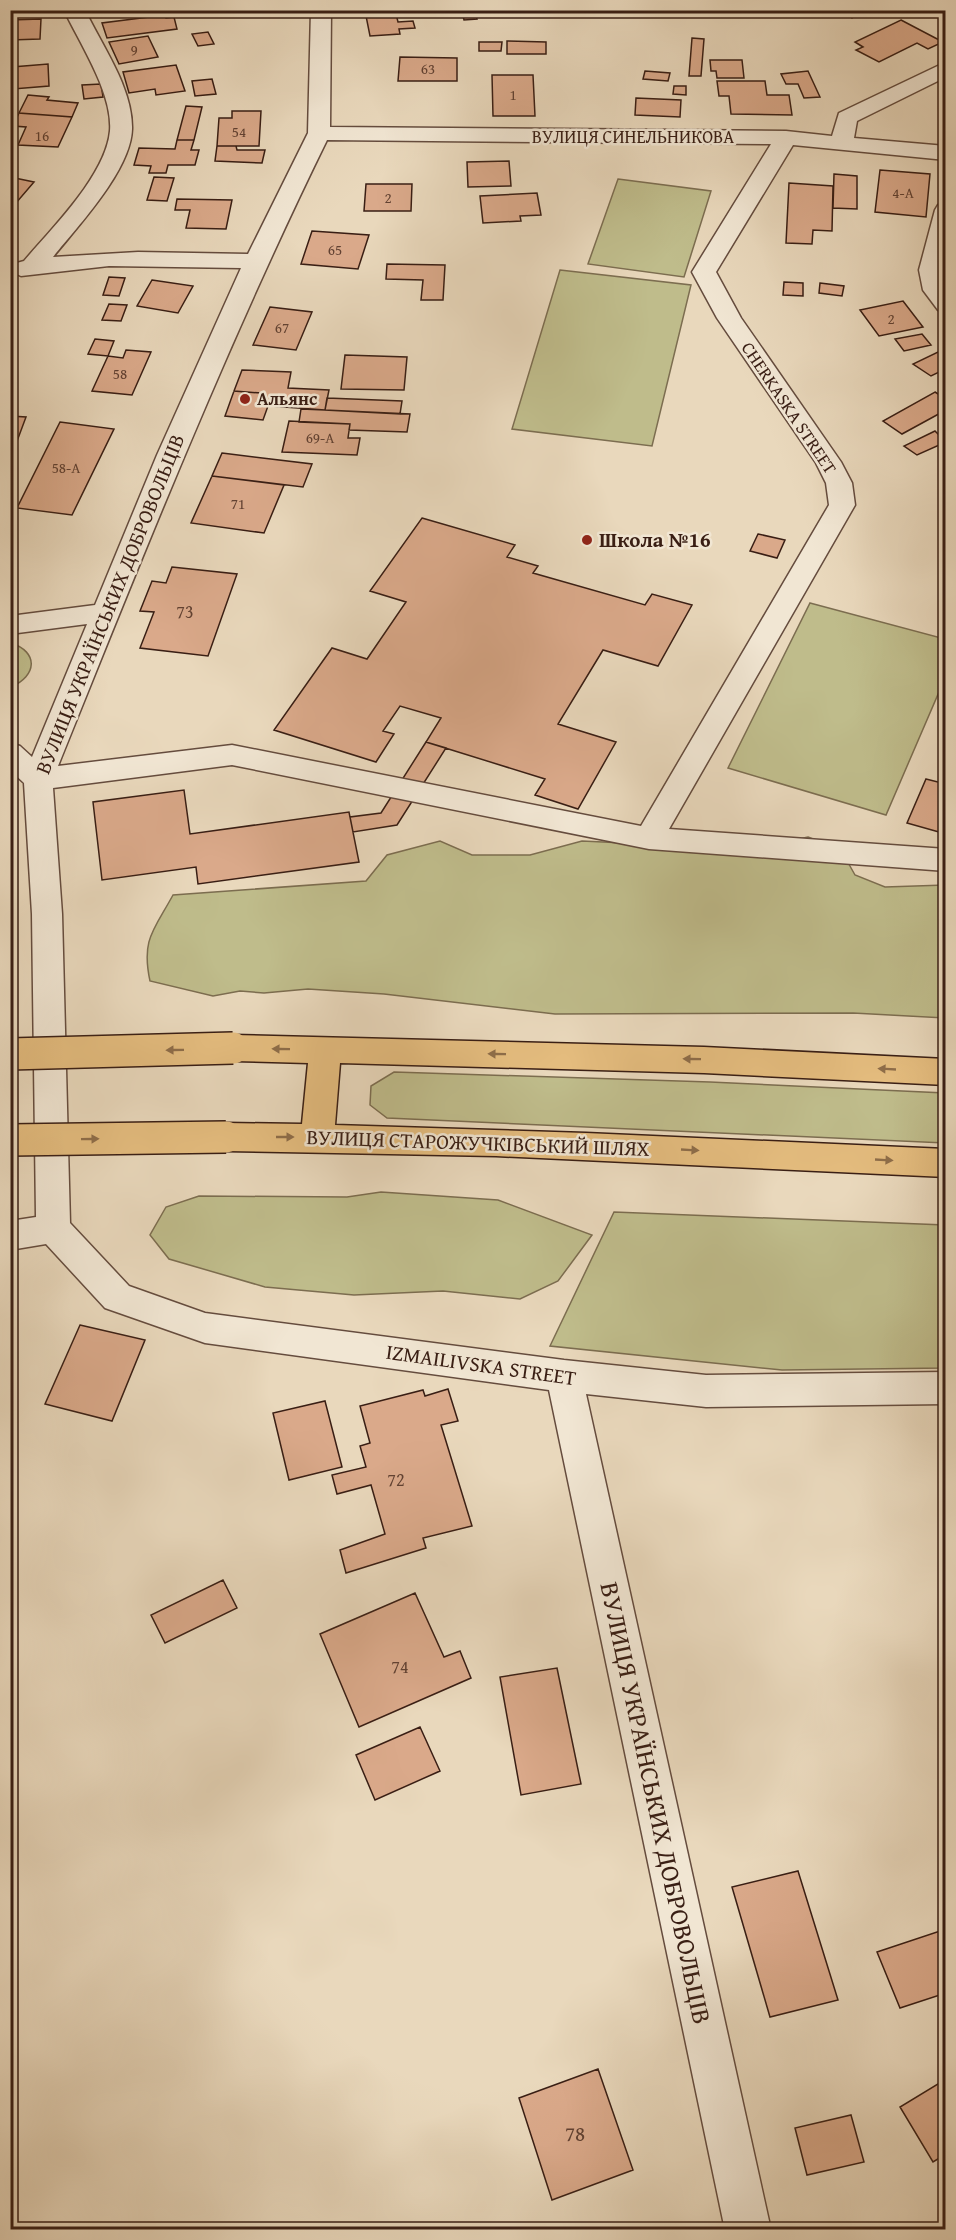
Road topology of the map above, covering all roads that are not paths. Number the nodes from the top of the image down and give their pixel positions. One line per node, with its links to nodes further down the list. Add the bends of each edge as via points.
1 (74, 10): 10 (street, via 114,97 121,130 112,162)
2 (321, 10): 4 (street, ВУЛИЦЯ УКРАЇНСЬКИХ ДОБРОВОЛЬЦІВ)
3 (945, 68): 6 (street, via 847,118)
4 (319, 133): 5 (street, ВУЛИЦЯ СИНЕЛЬНИКОВА); 9 (street, ВУЛИЦЯ УКРАЇНСЬКИХ ДОБРОВОЛЬЦІВ)
5 (786, 138): 6 (street, ВУЛИЦЯ СИНЕЛЬНИКОВА); 16 (street, CHERKASKA STREET, via 704,272 729,318 828,462 839,483 842,505)
6 (842, 142): 7 (street, ВУЛИЦЯ СИНЕЛЬНИКОВА)
7 (945, 153)
8 (945, 210): 11 (street, via 931,270 935,290)
9 (256, 261): 10 (street, via 153,258 52,263); 12 (street, ВУЛИЦЯ УКРАЇНСЬКИХ ДОБРОВОЛЬЦІВ)
10 (21, 269)
11 (945, 304)
12 (104, 613): 13 (street); 15 (street, ВУЛИЦЯ УКРАЇНСЬКИХ ДОБРОВОЛЬЦІВ)
13 (10, 625)
14 (10, 753): 15 (street)
15 (38, 779): 16 (street, via 232,755); 24 (street, ВУЛИЦЯ УКРАЇНСЬКИХ ДОБРОВОЛЬЦІВ, via 47,914)
16 (649, 838): 17 (street)
17 (945, 860)
18 (325, 1050): 19 (main road, one-way to 19, bridge); 20 (main road, one-way to 18, via 704,1060); 21 (main road)
19 (10, 1053)
20 (945, 1072)
21 (317, 1137): 22 (main road, ВУЛИЦЯ СТАРОЖУЧКІВСЬКИЙ ШЛЯХ, one-way to 21, bridge); 23 (main road, ВУЛИЦЯ СТАРОЖУЧКІВСЬКИЙ ШЛЯХ, one-way to 23)
22 (10, 1140)
23 (945, 1163)
24 (52, 1228): 25 (street); 26 (street, IZMAILIVSKA STREET, via 117,1297 205,1328)
25 (10, 1236)
26 (564, 1376): 27 (street, IZMAILIVSKA STREET, via 706,1391); 28 (street, ВУЛИЦЯ УКРАЇНСЬКИХ ДОБРОВОЛЬЦІВ)
27 (945, 1388)
28 (748, 2229)

